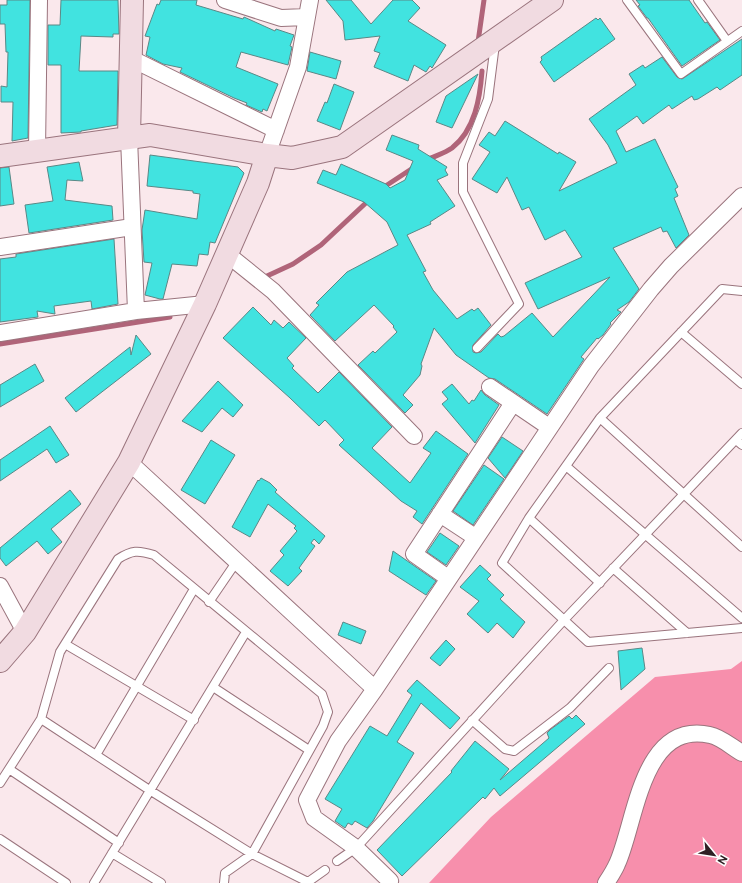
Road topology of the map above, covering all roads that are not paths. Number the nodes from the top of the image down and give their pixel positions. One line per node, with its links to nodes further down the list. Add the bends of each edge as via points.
1 (39, 0): 15 (street)
2 (132, 0): 12 (street)
3 (225, 0): 8 (street, via 281,18)
4 (310, 0): 8 (street)
5 (552, 0): 10 (street)
6 (627, 0): 11 (lane, via 681,74)
7 (698, 0): 11 (lane)
8 (307, 17): 13 (street, via 298,67)
9 (742, 31): 11 (lane)
10 (496, 40): 16 (street, via 342,147 292,158); 27 (lane, via 488,99 463,163 463,192 519,304)
11 (728, 41)
12 (130, 58): 13 (street); 14 (street)
13 (276, 130): 16 (street)
14 (128, 138): 15 (street); 16 (street, via 150,135); 19 (street)
15 (37, 151): 17 (street)
16 (267, 155): 21 (street, via 258,183)
17 (0, 156)
18 (742, 196): 32 (street, via 651,289 591,366)
19 (132, 227): 20 (street); 24 (street)
20 (0, 247)
21 (227, 254): 23 (street); 34 (street, via 273,291)
22 (742, 291): 25 (lane, via 722,289)
23 (205, 304): 24 (street); 36 (street)
24 (136, 311): 26 (street)
25 (681, 332): 28 (lane); 31 (lane)
26 (0, 333)
27 (477, 348)
28 (742, 384)
29 (490, 387): 30 (street)
30 (513, 403): 32 (street); 39 (street)
31 (600, 418): 37 (lane); 38 (lane)
32 (549, 427): 42 (street)
33 (742, 433): 35 (lane)
34 (414, 436)
35 (739, 442): 38 (lane)
36 (129, 462): 44 (street); 54 (street)
37 (566, 466): 40 (lane); 41 (lane)
38 (683, 495): 41 (lane); 43 (lane)
39 (440, 514): 42 (street); 46 (street, via 414,554)
40 (529, 518): 47 (lane); 52 (lane, via 502,563)
41 (645, 535): 45 (lane); 51 (lane)
42 (475, 537): 46 (street)
43 (742, 547)
44 (237, 561): 50 (lane); 62 (street)
45 (614, 568): 47 (lane); 56 (lane)
46 (448, 578): 62 (street)
47 (600, 583): 52 (lane)
48 (0, 586): 54 (street)
49 (194, 589): 50 (lane); 57 (lane, via 154,555 141,551 127,553 118,559); 60 (lane)
50 (209, 602): 55 (lane)
51 (742, 618)
52 (564, 620): 56 (lane, via 588,642); 65 (lane)
53 (742, 628): 56 (lane)
54 (25, 632): 58 (street)
55 (246, 632): 61 (lane); 66 (lane, via 322,694 328,712)
56 (687, 633)
57 (66, 644): 60 (lane); 63 (lane, via 60,652)
58 (0, 661)
59 (609, 668): 65 (lane, via 570,708 514,751 505,749)
60 (137, 686): 64 (lane); 68 (lane)
61 (213, 687): 64 (lane); 66 (lane)
62 (375, 689): 74 (street, via 338,741 307,800 314,818)
63 (41, 719): 68 (lane); 69 (lane)
64 (194, 720): 71 (lane)
65 (472, 720): 74 (lane)
66 (309, 750): 76 (lane)
67 (742, 753): 86 (street, via 711,735 688,735 667,744 658,752 642,785 617,864)
68 (96, 755): 71 (lane)
69 (9, 769): 70 (lane); 73 (lane)
70 (0, 783)
71 (151, 791): 73 (lane); 76 (lane)
72 (0, 839): 80 (lane)
73 (119, 843): 75 (lane)
74 (356, 848): 77 (lane); 85 (street, via 390,881)
75 (112, 853): 81 (lane); 82 (lane)
76 (252, 854): 78 (lane, via 308,882); 79 (lane)
77 (337, 861)
78 (325, 870)
79 (225, 873): 83 (lane); 84 (lane)
80 (66, 883)
81 (94, 883)
82 (161, 883)
83 (224, 883)
84 (227, 883)
85 (389, 883)
86 (606, 883)

